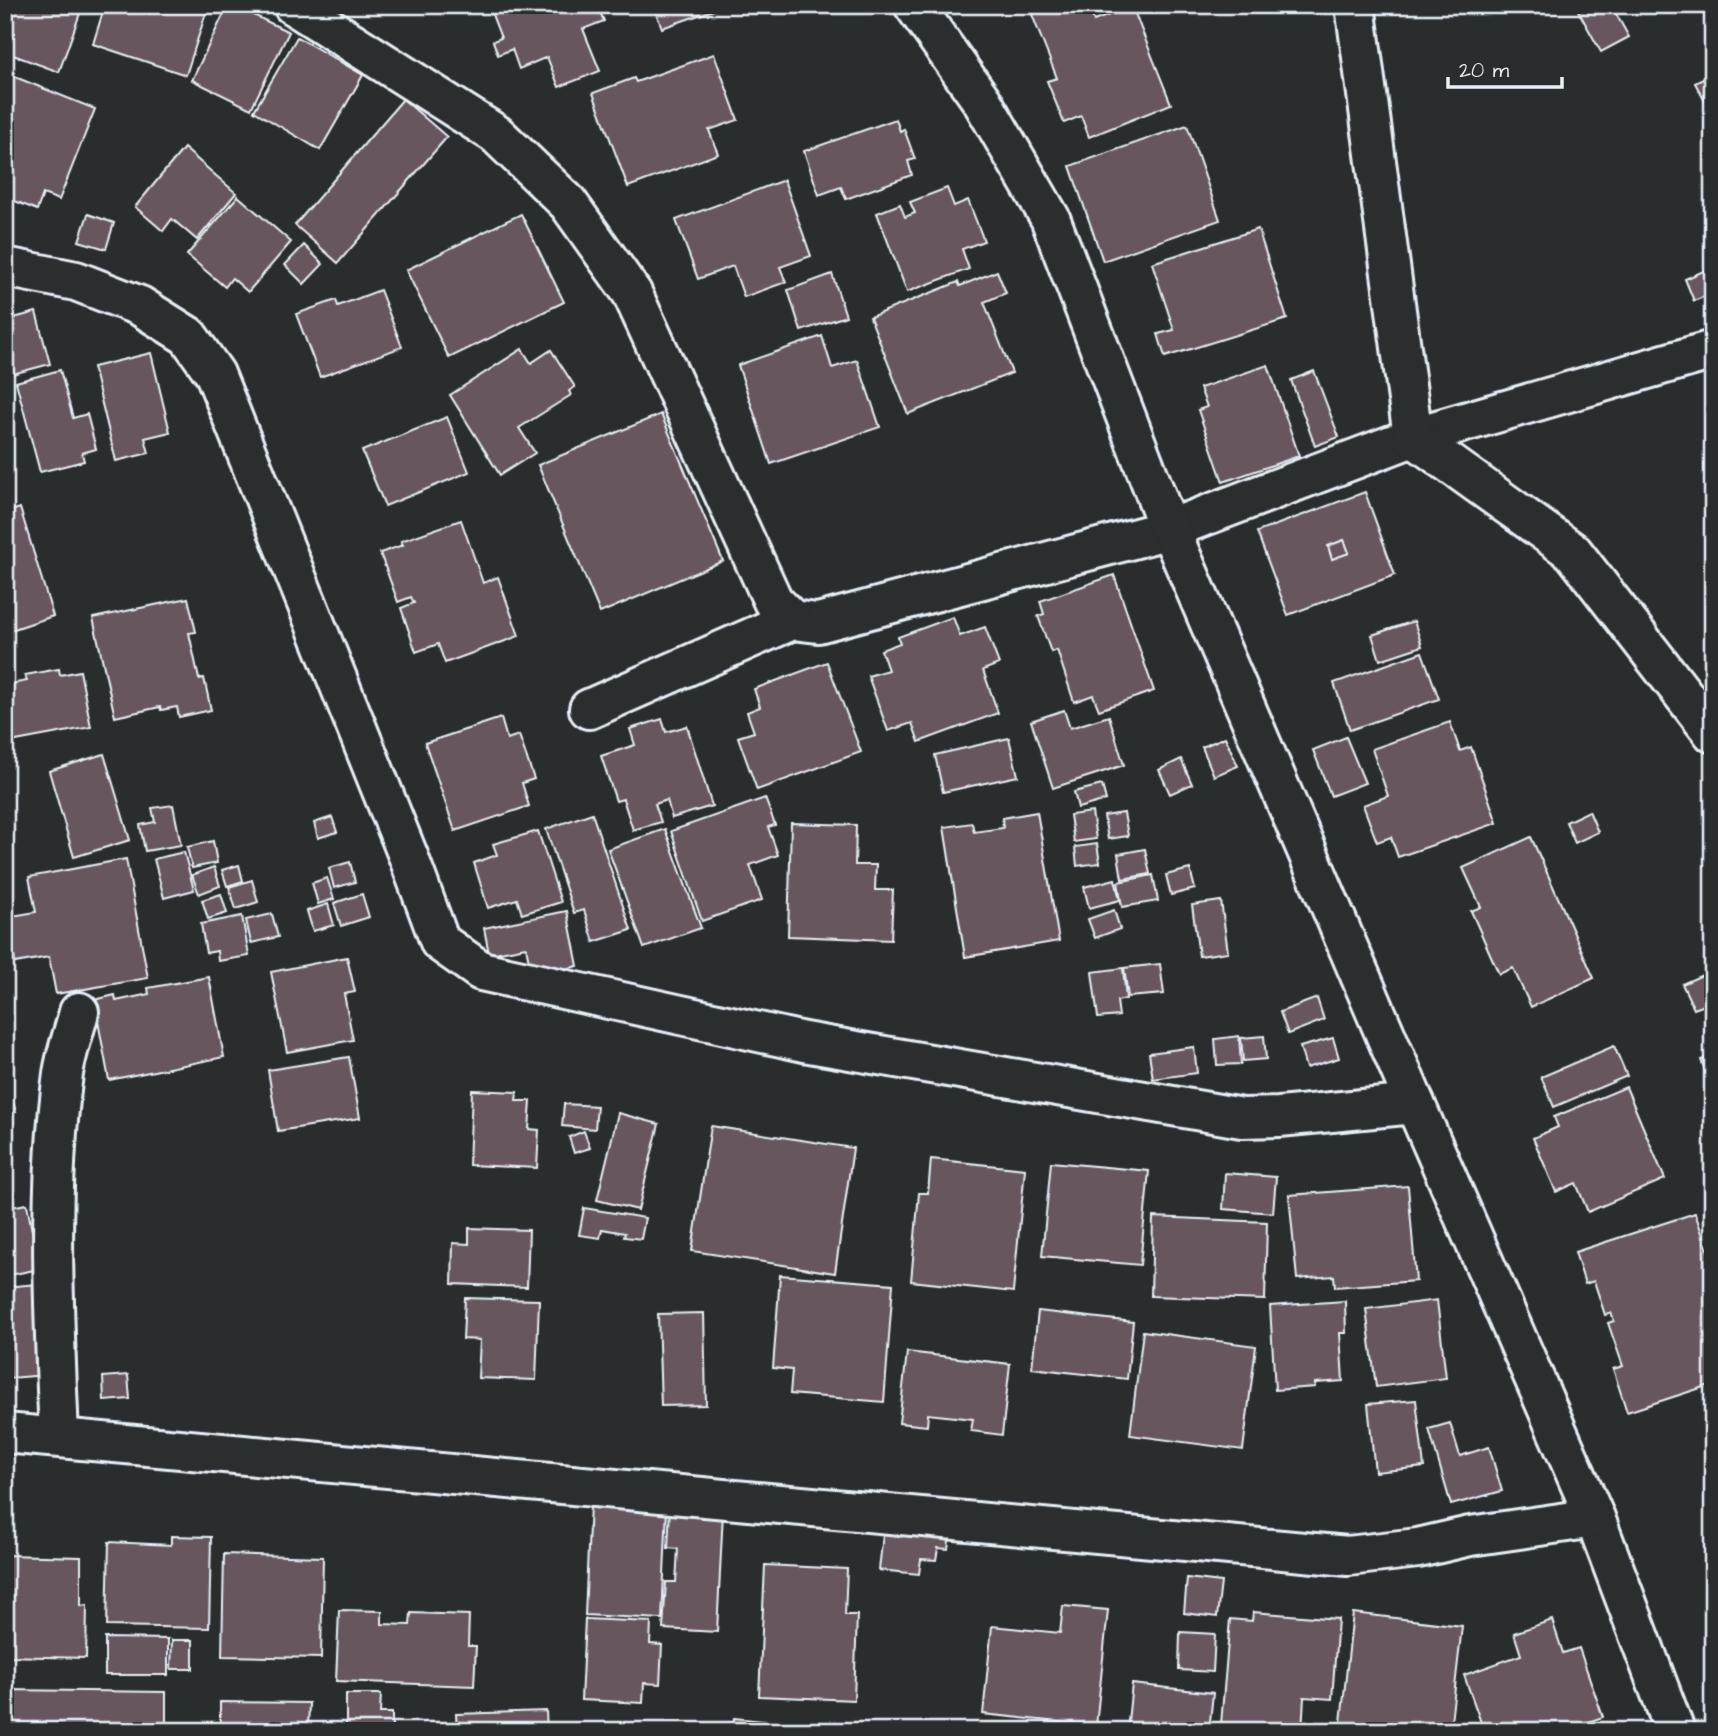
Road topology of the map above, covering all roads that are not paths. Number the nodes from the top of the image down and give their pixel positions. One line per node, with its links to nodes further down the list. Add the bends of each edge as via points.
1 (293, 5): 8 (street, via 496,134 569,203 632,293 773,601)
2 (914, 5): 7 (street, via 982,101 1051,218)
3 (1355, 5): 6 (street)
4 (5, 267): 12 (street, via 76,281 140,306 188,336 215,374 440,942 481,971 804,1042 1242,1118)
5 (1713, 350): 6 (street)
6 (1413, 437): 7 (street); 10 (street, via 1573,552)
7 (1170, 529): 8 (street, via 818,623); 12 (street)
8 (792, 620): 9 (street)
9 (589, 709)
10 (1713, 733)
11 (79, 1012): 14 (street, via 64,1072 55,1166)
12 (1415, 1104): 15 (street)
13 (5, 1433): 14 (street)
14 (59, 1437): 15 (street, via 1348,1556)
15 (1595, 1518): 16 (street)
16 (1675, 1731)

